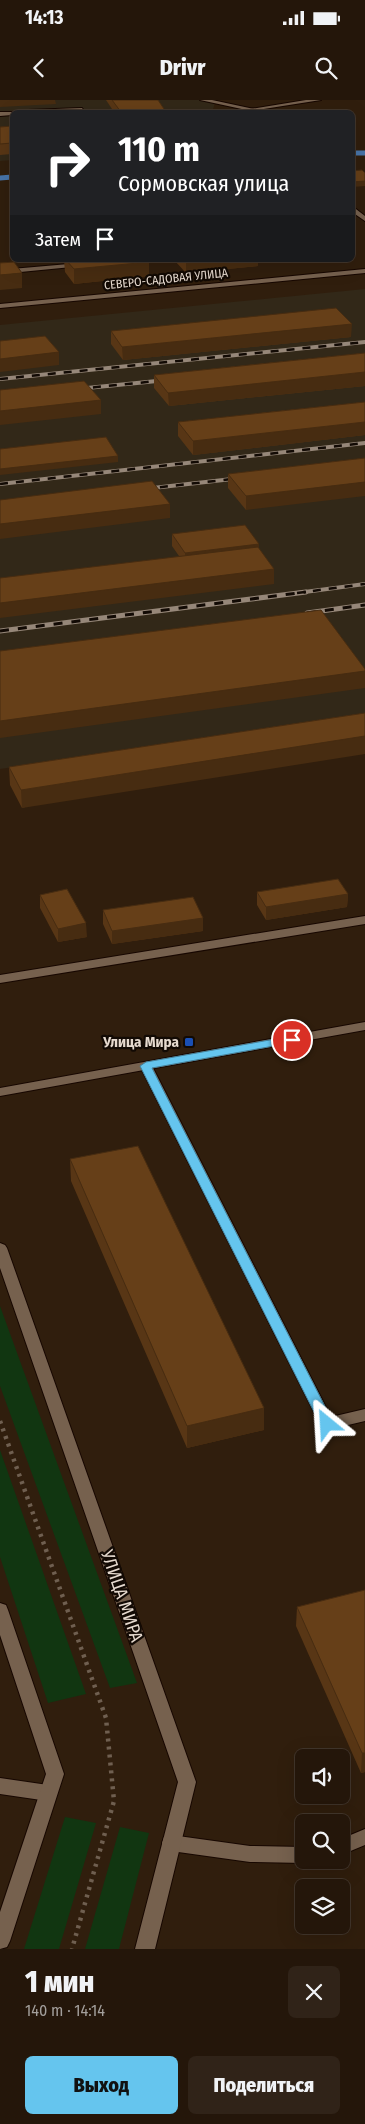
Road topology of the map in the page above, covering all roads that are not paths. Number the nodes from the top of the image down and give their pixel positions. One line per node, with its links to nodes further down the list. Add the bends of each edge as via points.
1 (202, 100): 4 (street)
2 (318, 100): 4 (street)
3 (81, 109): 5 (street)
4 (251, 109): 6 (street)
5 (63, 110)
6 (246, 110)
7 (355, 211): 8 (street)
8 (365, 220)
9 (93, 263): 11 (street)
10 (365, 271): 12 (street, СЕВЕРО-САДОВАЯ УЛИЦА)
11 (0, 272)
12 (0, 306)
13 (365, 920): 14 (street)
14 (0, 979)
15 (365, 1026): 16 (street)
16 (146, 1066): 17 (street); 19 (street, via 327,1424)
17 (0, 1092)
18 (0, 1248): 24 (street, УЛИЦА МИРА, via 187,1782)
19 (365, 1415)
20 (0, 1610): 22 (street, via 55,1774)
21 (0, 1786): 22 (street)
22 (48, 1793): 27 (street)
23 (365, 1837): 25 (street)
24 (171, 1843): 26 (street, via 250,1854); 28 (street, УЛИЦА МИРА)
25 (350, 1843)
26 (295, 1855)
27 (0, 1941)
28 (144, 1949)

